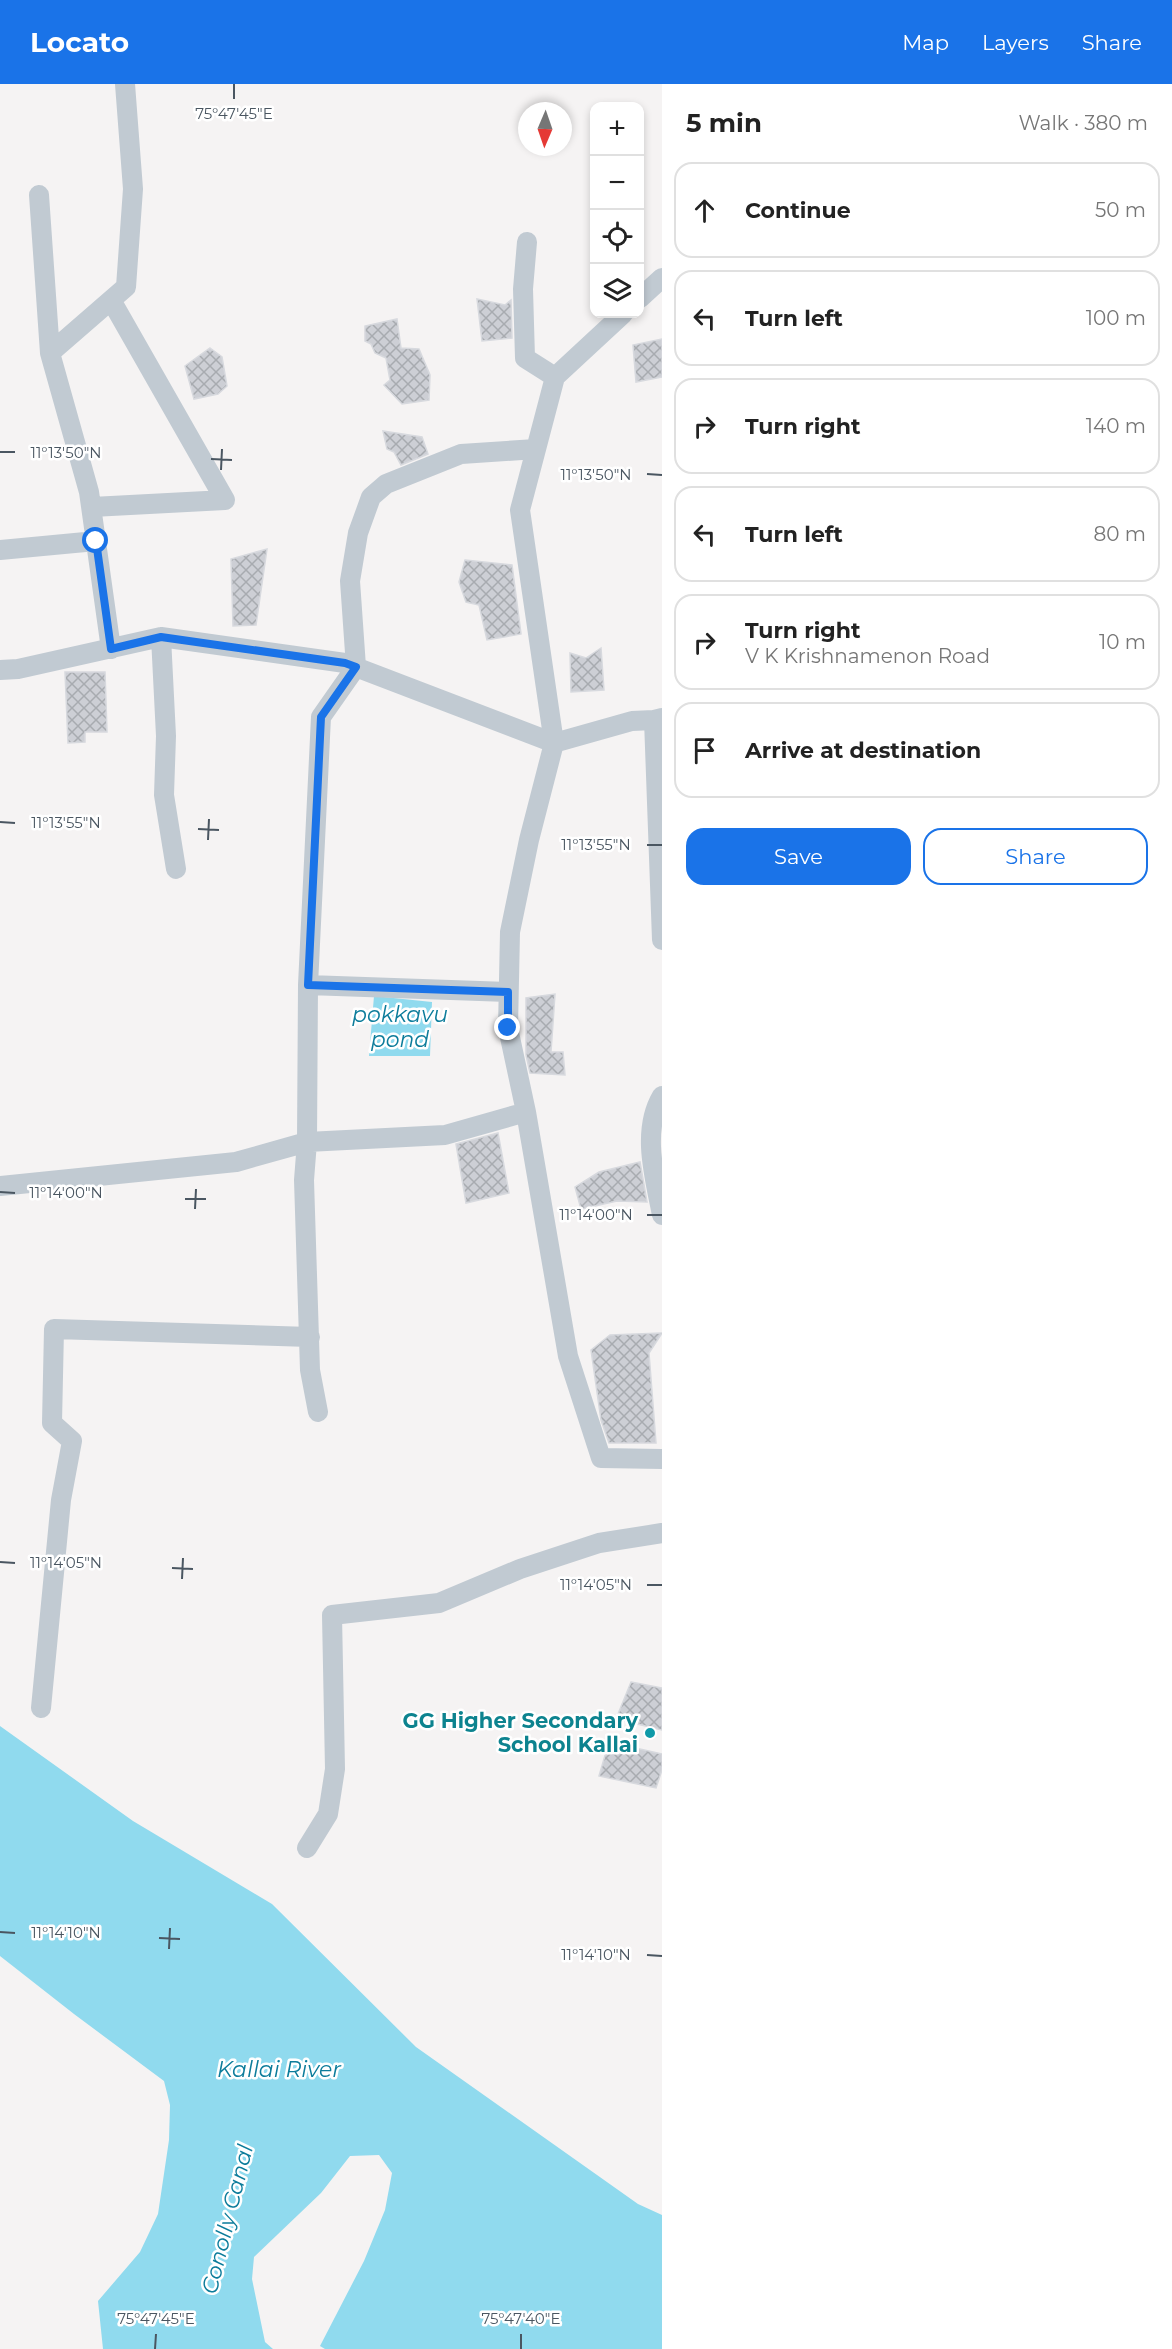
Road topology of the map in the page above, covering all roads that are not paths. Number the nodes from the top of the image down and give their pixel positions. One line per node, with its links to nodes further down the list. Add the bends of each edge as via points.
1 (125, 84): 4 (street, via 133,189 126,287)
2 (39, 195): 6 (street)
3 (527, 242): 7 (street, via 523,289 525,358)
4 (111, 300): 6 (street); 9 (street, via 225,500)
5 (619, 318): 7 (street)
6 (50, 353): 9 (street)
7 (555, 377): 8 (street)
8 (536, 449): 14 (street, via 461,454 386,484 371,497 358,533 350,581); 17 (street, via 520,510)
9 (92, 507): 10 (street)
10 (96, 541): 11 (street); 13 (street)
11 (0, 550)
12 (161, 637): 13 (street); 14 (street); 18 (street, via 166,736 164,795)
13 (111, 649): 15 (street)
14 (356, 667): 17 (street); 20 (street, via 321,717)
15 (0, 670)
16 (658, 719): 17 (street, via 632,721); 19 (street)
17 (554, 743): 21 (street, via 510,932)
18 (176, 868)
19 (662, 940)
20 (308, 985): 21 (street); 24 (street)
21 (508, 992): 23 (street, via 508,1028)
22 (662, 1096): 26 (street, via 654,1109 651,1151)
23 (526, 1112): 24 (street, via 445,1135); 29 (street, via 568,1356 601,1458)
24 (308, 1142): 25 (street, via 236,1162); 27 (street, via 304,1180)
25 (0, 1186)
26 (662, 1215)
27 (310, 1337): 28 (street, via 310,1370); 31 (street, via 54,1329 52,1423 72,1441 61,1500)
28 (318, 1412)
29 (662, 1459)
30 (662, 1533): 32 (street, via 599,1543 520,1569 439,1603 332,1615 335,1769 328,1814)
31 (41, 1708)
32 (306, 1848)

